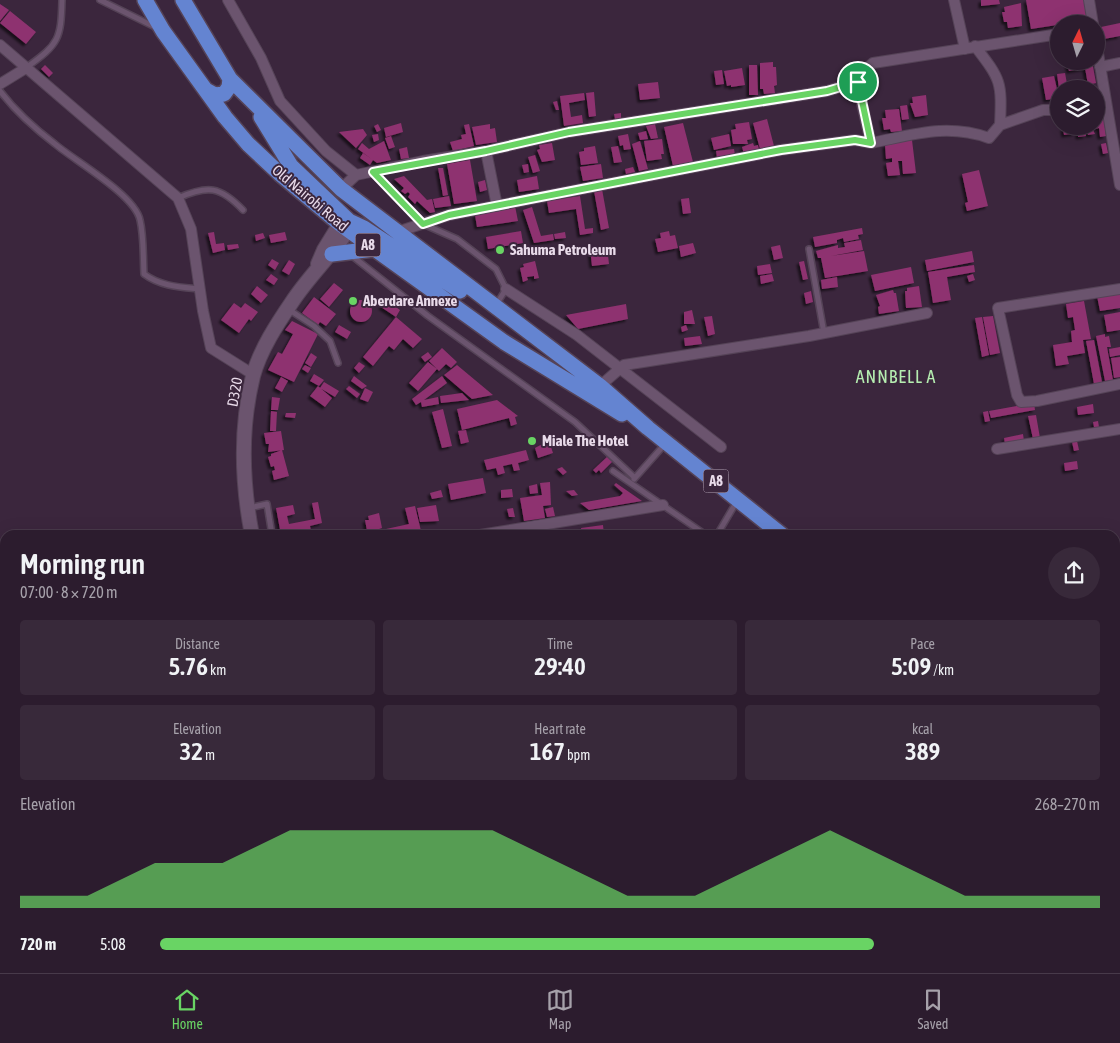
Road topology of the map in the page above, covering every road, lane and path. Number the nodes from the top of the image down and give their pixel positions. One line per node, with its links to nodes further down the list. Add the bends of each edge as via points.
1 (62, 0): 15 (lane, via 61,31 46,53)
2 (100, 0): 9 (lane)
3 (146, 0): 9 (highway, Old Nairobi Road / A8)
4 (183, 0): 16 (highway, Old Nairobi Road / A8)
5 (228, 0): 29 (street, via 261,58 280,101 326,151)
6 (954, 0): 12 (street)
7 (1089, 0): 8 (street)
8 (1092, 15)
9 (163, 30): 19 (highway, Old Nairobi Road / A8)
10 (1050, 35): 12 (street)
11 (0, 45): 15 (street)
12 (970, 47): 17 (street, via 873,64 862,73); 24 (street, via 997,75 1001,92)
13 (1120, 63): 14 (street)
14 (1105, 66)
15 (26, 68): 18 (street); 32 (street)
16 (230, 79): 19 (highway, via 224,94 214,95); 21 (highway, Old Nairobi Road / A8)
17 (858, 82): 25 (street); 26 (street, via 827,91 569,132)
18 (0, 84)
19 (206, 90): 36 (highway, Old Nairobi Road / A8, via 248,144)
20 (0, 91): 42 (lane, via 15,110 129,203 140,218 144,274 154,281 175,287)
21 (253, 102): 31 (highway, Old Nairobi Road / A8); 36 (highway, via 291,166)
22 (1050, 110): 24 (street)
23 (1105, 117): 27 (street)
24 (1000, 125): 25 (street, via 989,138 970,131 941,129)
25 (871, 143): 33 (street, via 855,140 781,150)
26 (486, 151): 28 (street); 33 (street)
27 (1117, 157): 30 (street)
28 (373, 172): 29 (street); 35 (lane)
29 (356, 175): 31 (street)
30 (1120, 185)
31 (342, 188): 37 (highway, Old Nairobi Road / A8)
32 (178, 198): 34 (lane, via 203,189 216,190 230,196); 42 (street, via 191,229)
33 (497, 206): 35 (street, via 449,215)
34 (243, 210)
35 (423, 224): 37 (street); 43 (lane, via 457,239 496,269)
36 (346, 225): 38 (highway, Old Nairobi Road / A8); 40 (street, D320); 41 (street, D320, via 324,250); 48 (highway, via 364,228 464,294)
37 (397, 232): 45 (highway, Old Nairobi Road / A8)
38 (374, 249): 40 (highway); 55 (highway, Old Nairobi Road / A8, via 504,342 586,394)
39 (808, 249): 49 (lane)
40 (339, 252): 41 (street, D320); 61 (lane, via 575,422)
41 (315, 271): 46 (street, D320 / D320)
42 (199, 289): 52 (street, via 211,348)
43 (506, 289): 45 (lane); 51 (street, via 577,334)
44 (1120, 289): 53 (street, via 998,308 1021,402)
45 (495, 307): 48 (highway, Old Nairobi Road / A8)
46 (288, 308): 50 (lane, via 330,342); 52 (street, D320 / D320, via 262,353)
47 (927, 313): 49 (street)
48 (520, 326): 54 (highway, Old Nairobi Road / A8)
49 (824, 333): 51 (street)
50 (338, 363)
51 (621, 368): 54 (street); 58 (street)
52 (254, 375): 65 (street, D320 / D320, via 244,447)
53 (1120, 384)
54 (600, 386): 55 (highway, Old Nairobi Road / A8)
55 (648, 428): 57 (highway, Old Nairobi Road / A8)
56 (1120, 429): 59 (street)
57 (666, 443): 61 (lane); 63 (highway, Old Nairobi Road / A8)
58 (721, 447)
59 (997, 449)
60 (613, 471): 62 (lane)
61 (635, 478): 62 (lane)
62 (630, 483): 64 (lane)
63 (739, 498): 70 (lane); 71 (highway, Old Nairobi Road / A8)
64 (663, 505): 68 (street); 69 (lane)
65 (247, 509): 66 (street, D320 / D320); 67 (lane, via 266,504)
66 (251, 530)
67 (271, 530)
68 (510, 530)
69 (699, 530)
70 (720, 530)
71 (776, 530)

